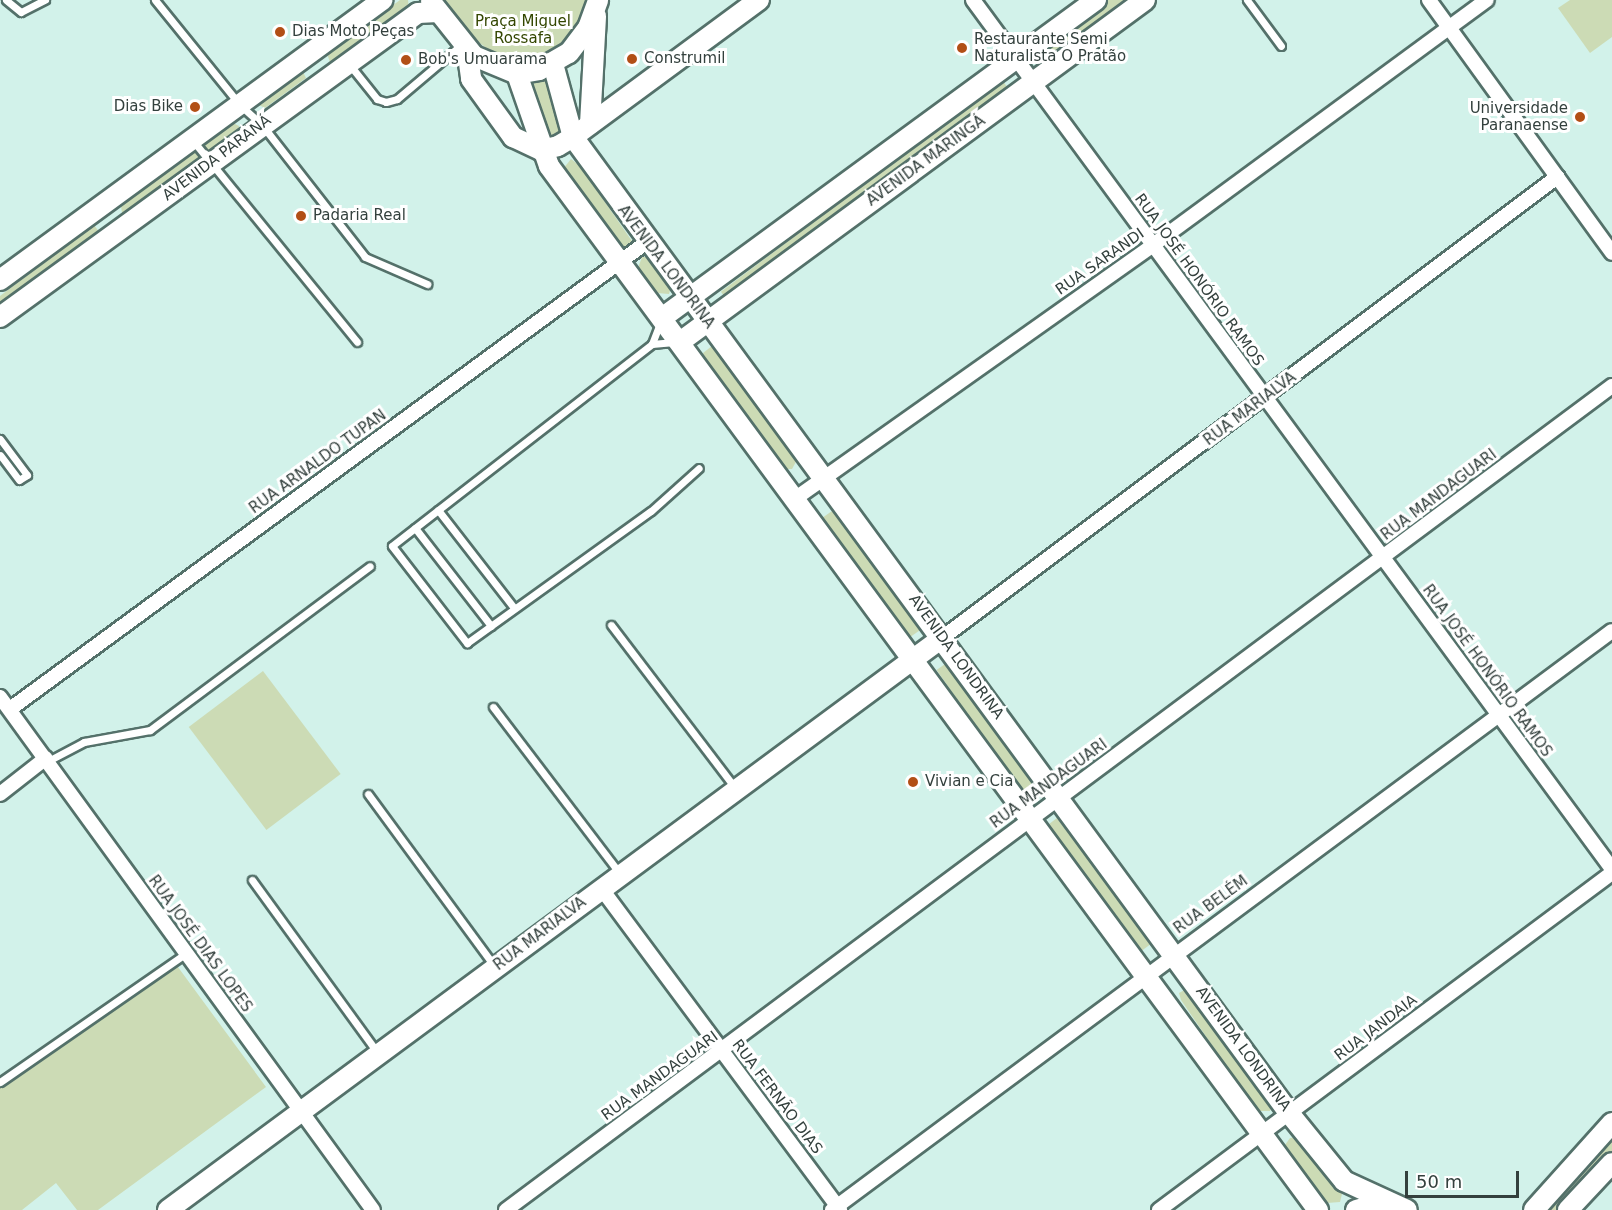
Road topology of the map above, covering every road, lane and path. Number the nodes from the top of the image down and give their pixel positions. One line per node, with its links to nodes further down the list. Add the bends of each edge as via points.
1 (6, 0): 2 (lane, via 21,12)
2 (45, 0)
3 (155, 0): 24 (lane)
4 (382, 0): 17 (main road, AVENIDA PARANÁ)
5 (759, 0): 25 (main road)
6 (973, 0): 18 (street, RUA JOSÉ HONÓRIO RAMOS)
7 (1096, 0): 18 (main road, AVENIDA MARINGÁ)
8 (1145, 0): 23 (main road, AVENIDA MARINGÁ)
9 (1247, 0): 16 (lane)
10 (1429, 0): 14 (street)
11 (1487, 0): 14 (street, RUA SARANDI)
12 (597, 5): 20 (main road, via 577,44); 25 (main road)
13 (434, 6): 15 (main road); 19 (main road, AVENIDA PARANÁ, via 418,13)
14 (1449, 27): 33 (street); 37 (street, RUA SARANDI)
15 (464, 46): 19 (lane, via 397,99 386,102 377,99); 21 (main road, via 490,65); 30 (main road, via 471,79 513,137)
16 (1281, 46)
17 (309, 53): 22 (main road); 24 (main road, AVENIDA PARANÁ)
18 (1016, 58): 23 (street, RUA JOSÉ HONÓRIO RAMOS); 29 (main road, AVENIDA MARINGÁ)
19 (348, 63): 22 (main road, AVENIDA PARANÁ)
20 (553, 64): 21 (main road); 27 (main road, AVENIDA LONDRINA)
21 (517, 74): 30 (main road)
22 (328, 77): 26 (main road, AVENIDA PARANÁ)
23 (1033, 82): 32 (main road, AVENIDA MARINGÁ); 37 (street, RUA JOSÉ HONÓRIO RAMOS)
24 (240, 105): 26 (lane); 28 (main road, AVENIDA PARANÁ)
25 (590, 124): 27 (main road)
26 (262, 125): 31 (main road, AVENIDA PARANÁ); 41 (lane, via 365,257)
27 (573, 137): 30 (main road); 36 (main road, AVENIDA LONDRINA)
28 (192, 140): 31 (lane); 34 (main road, AVENIDA PARANÁ)
29 (893, 149): 32 (main road); 42 (main road, AVENIDA MARINGÁ)
30 (541, 150): 39 (main road)
31 (211, 162): 35 (main road, AVENIDA PARANÁ); 46 (lane)
32 (911, 172): 45 (main road, AVENIDA MARINGÁ)
33 (1557, 177): 38 (street); 50 (street, RUA MARIALVA)
34 (102, 206): 35 (main road); 40 (main road, AVENIDA PARANÁ)
35 (120, 230): 43 (main road, AVENIDA PARANÁ)
36 (647, 242): 39 (street, RUA ARNALDO TUPAN); 42 (main road, AVENIDA LONDRINA)
37 (1153, 245): 50 (street, RUA JOSÉ HONÓRIO RAMOS); 54 (street, RUA SARANDI)
38 (1612, 253)
39 (618, 262): 44 (main road); 68 (street, RUA ARNALDO TUPAN)
40 (0, 280)
41 (427, 284)
42 (690, 298): 44 (main road, AVENIDA MARINGÁ); 45 (main road, AVENIDA LONDRINA)
43 (0, 316)
44 (662, 318): 47 (main road); 48 (lane)
45 (708, 322): 47 (main road, AVENIDA MARINGÁ); 54 (main road, AVENIDA LONDRINA)
46 (357, 342)
47 (680, 342): 48 (lane); 55 (main road)
48 (652, 344): 56 (lane)
49 (1612, 386): 58 (street, RUA MANDAGUARI)
50 (1265, 398): 58 (street, RUA JOSÉ HONÓRIO RAMOS); 64 (street, RUA MARIALVA)
51 (0, 439): 52 (lane, via 27,475 19,480)
52 (0, 455)
53 (699, 468): 60 (lane, via 651,511)
54 (824, 478): 55 (street, RUA SARANDI); 64 (main road, AVENIDA LONDRINA)
55 (796, 498): 65 (main road)
56 (438, 510): 57 (lane); 60 (lane)
57 (415, 528): 62 (lane); 62 (lane, via 392,546 467,643)
58 (1382, 557): 69 (street, RUA JOSÉ HONÓRIO RAMOS); 74 (street, RUA MANDAGUARI)
59 (370, 566): 70 (lane, via 150,730 84,742)
60 (514, 608): 62 (lane)
61 (611, 625): 71 (lane)
62 (490, 626)
63 (1612, 631): 69 (street, RUA BELÉM)
64 (942, 639): 65 (main road, RUA MARIALVA); 74 (main road, AVENIDA LONDRINA)
65 (913, 659): 71 (main road, RUA MARIALVA); 75 (main road)
66 (0, 697): 68 (street, RUA JOSÉ DIAS LOPES)
67 (493, 707): 77 (lane)
68 (10, 709): 70 (street, RUA JOSÉ DIAS LOPES)
69 (1498, 714): 76 (street, RUA JOSÉ HONÓRIO RAMOS); 81 (street, RUA BELÉM)
70 (47, 760): 72 (street); 80 (street, RUA JOSÉ DIAS LOPES)
71 (736, 790): 77 (main road, RUA MARIALVA)
72 (0, 794)
73 (368, 794): 82 (lane)
74 (1058, 798): 75 (street, RUA MANDAGUARI); 81 (main road, AVENIDA LONDRINA)
75 (1028, 819): 83 (main road); 84 (street, RUA MANDAGUARI)
76 (1612, 871): 88 (street, RUA JANDAIA)
77 (620, 874): 79 (main road, RUA MARIALVA)
78 (252, 880): 85 (lane)
79 (601, 888): 82 (main road, RUA MARIALVA); 84 (street, RUA FERNÃO DIAS)
80 (186, 953): 86 (lane); 87 (street, RUA JOSÉ DIAS LOPES)
81 (1173, 954): 83 (street, RUA BELÉM); 88 (main road, AVENIDA LONDRINA)
82 (495, 967): 85 (main road, RUA MARIALVA)
83 (1145, 974): 90 (main road); 93 (street, RUA BELÉM)
84 (722, 1051): 93 (street, RUA FERNÃO DIAS); 96 (street, RUA MANDAGUARI)
85 (379, 1054): 87 (main road, RUA MARIALVA)
86 (0, 1082)
87 (300, 1111): 94 (main road, RUA MARIALVA); 95 (street, RUA JOSÉ DIAS LOPES)
88 (1289, 1113): 90 (street, RUA JANDAIA); 92 (main road, AVENIDA LONDRINA, via 1344,1181)
89 (1612, 1123): 101 (main road)
90 (1261, 1134): 97 (street, RUA JANDAIA); 98 (main road)
91 (1612, 1163): 102 (main road)
92 (1387, 1201): 99 (main road); 100 (main road, AVENIDA LONDRINA)
93 (836, 1209)
94 (168, 1210)
95 (373, 1210)
96 (506, 1210)
97 (1159, 1210)
98 (1318, 1210)
99 (1356, 1210)
100 (1407, 1210)
101 (1534, 1210)
102 (1568, 1210)

